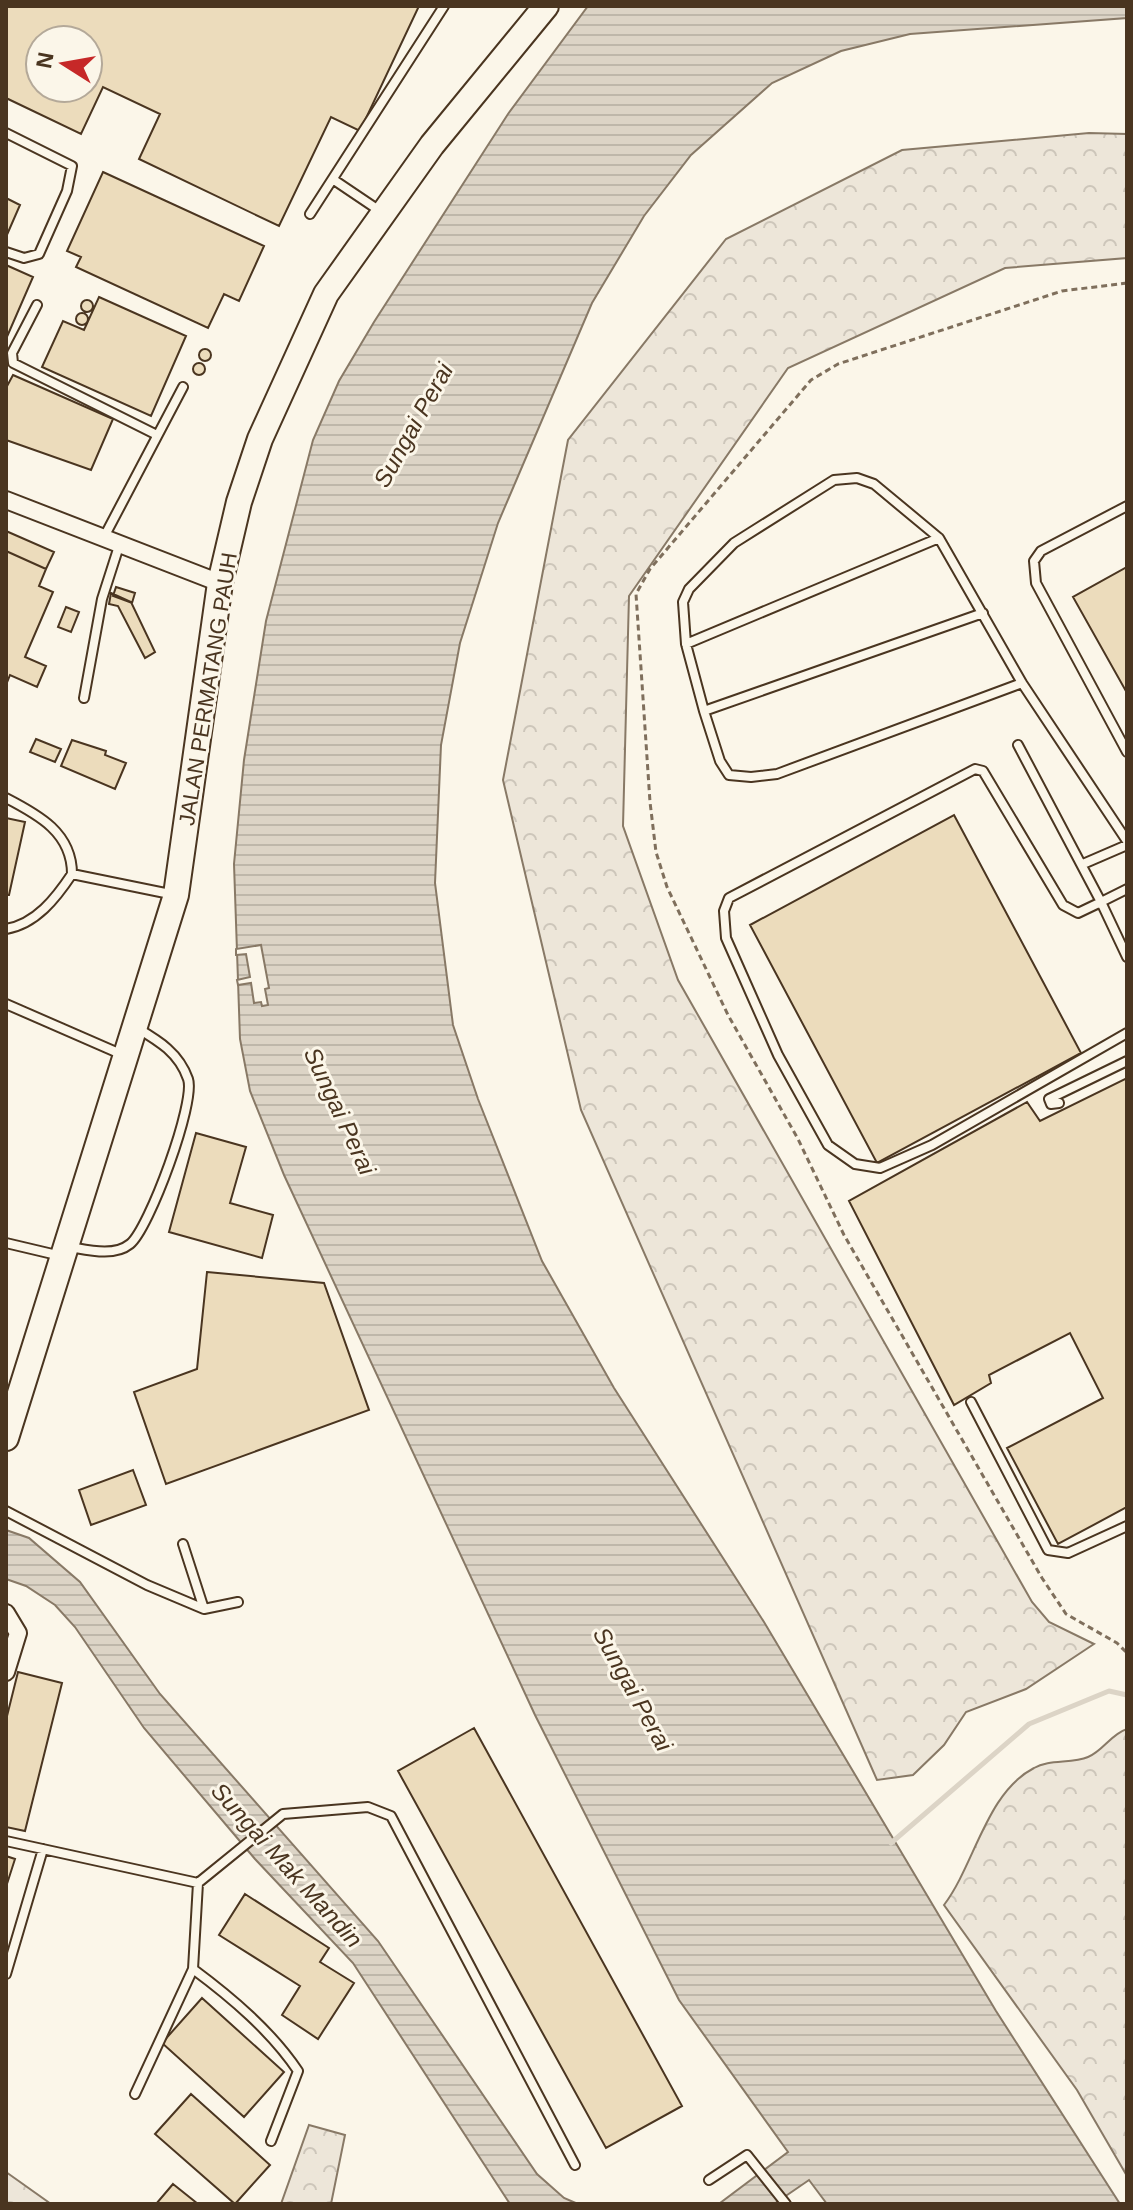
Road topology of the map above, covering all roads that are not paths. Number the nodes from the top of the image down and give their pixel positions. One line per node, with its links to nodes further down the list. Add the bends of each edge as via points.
1 (444, 6): 4 (lane)
2 (546, 6): 5 (main road, JALAN PERMATANG PAUH)
3 (6, 133): 7 (lane, via 72,166 67,191 39,254 24,258)
4 (334, 180): 5 (lane); 6 (lane)
5 (381, 212): 16 (main road, JALAN PERMATANG PAUH, via 326,294 260,439)
6 (310, 214)
7 (6, 252)
8 (37, 305): 10 (lane, via 12,353 13,363)
9 (183, 387): 10 (lane)
10 (155, 434): 14 (lane)
11 (6, 500): 14 (street)
12 (1127, 506): 23 (lane, via 1041,551 1034,561 1036,583)
13 (939, 538): 17 (lane); 18 (lane); 18 (lane, via 874,484 857,478 834,480 734,543 698,577 683,602)
14 (102, 540): 15 (street)
15 (119, 546): 16 (street); 20 (lane, via 102,599)
16 (220, 583): 29 (main road, JALAN PERMATANG PAUH)
17 (983, 613): 19 (lane); 21 (lane)
18 (686, 644): 21 (lane)
19 (1022, 683): 21 (lane, via 777,774 751,777 729,775); 25 (lane)
20 (84, 698)
21 (704, 711)
22 (1018, 745): 26 (lane)
23 (1127, 752)
24 (6, 798): 27 (lane, via 54,828 66,843)
25 (1127, 843): 26 (lane)
26 (1083, 864): 30 (lane)
27 (72, 874): 29 (lane); 31 (lane, via 54,902)
28 (1127, 889): 30 (lane)
29 (176, 895): 34 (main road, JALAN PERMATANG PAUH)
30 (1101, 902): 32 (lane); 35 (lane, via 1078,913 1063,905 983,771 975,769 729,898 723,924 778,1055 828,1145 868,1168 880,1168 932,1145)
31 (6, 929)
32 (1127, 957)
33 (6, 1004): 36 (lane)
34 (136, 1028): 36 (main road, JALAN PERMATANG PAUH); 40 (lane, via 169,1047 189,1081 183,1123 144,1224 131,1244 109,1252)
35 (1127, 1033)
36 (127, 1057): 40 (main road, JALAN PERMATANG PAUH)
37 (1127, 1061): 38 (lane, via 1049,1099)
38 (1059, 1103)
39 (6, 1243): 40 (lane)
40 (64, 1252): 42 (main road, JALAN PERMATANG PAUH)
41 (971, 1402): 44 (lane, via 1048,1550 1068,1553)
42 (6, 1438)
43 (6, 1511): 47 (lane)
44 (1127, 1526)
45 (183, 1544): 47 (lane)
46 (238, 1602): 47 (lane)
47 (204, 1609)
48 (6, 1613): 49 (street, via 18,1633)
49 (6, 1672)
50 (6, 1841): 51 (lane)
51 (43, 1849): 52 (lane); 54 (lane)
52 (198, 1883): 53 (lane); 57 (lane, via 283,1814 368,1807 391,1816)
53 (193, 1969): 55 (lane); 56 (lane, via 283,2049 298,2071)
54 (6, 1974)
55 (135, 2094)
56 (271, 2141)
57 (575, 2165)
58 (709, 2180): 59 (lane, via 747,2155)
59 (786, 2204)

